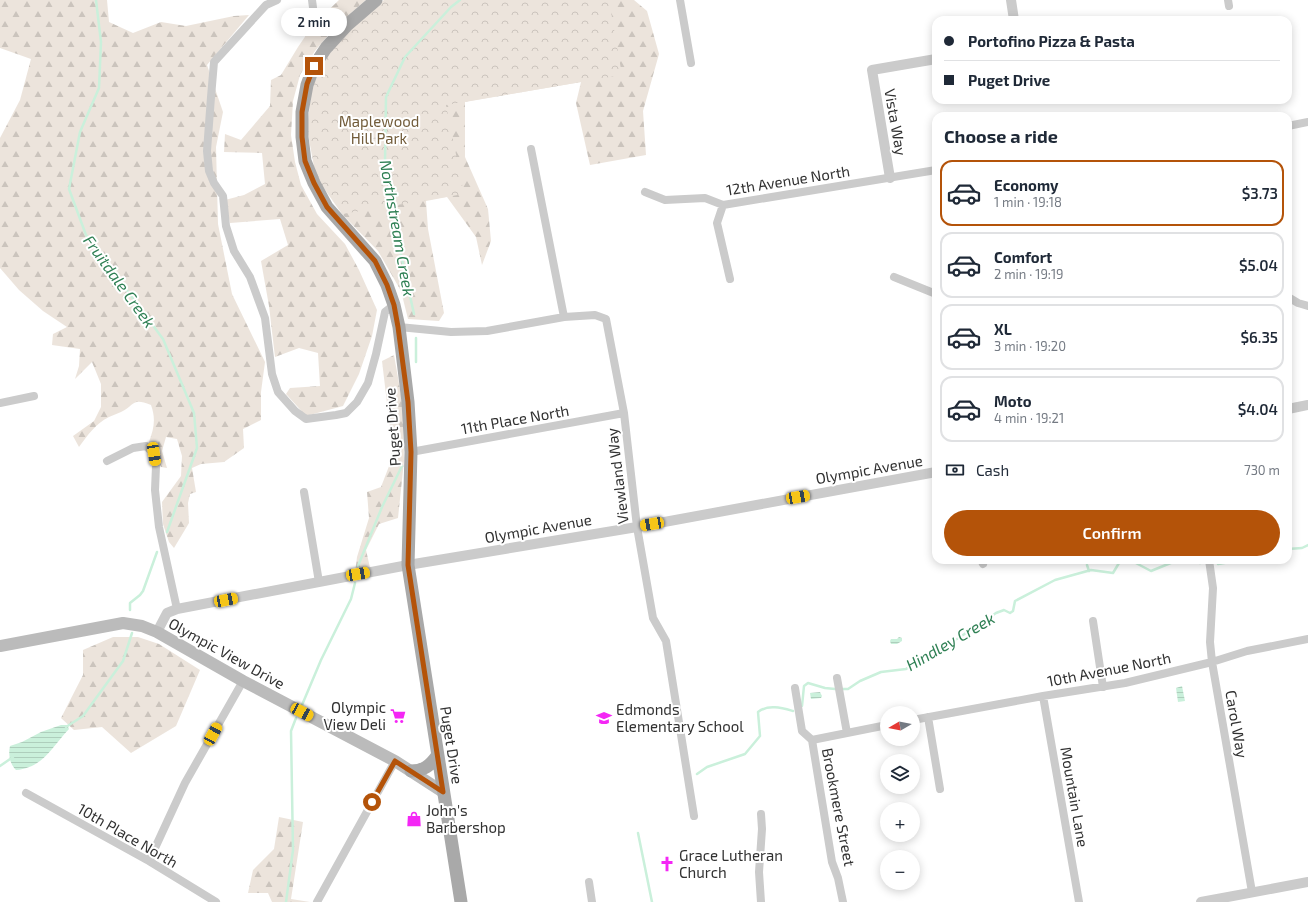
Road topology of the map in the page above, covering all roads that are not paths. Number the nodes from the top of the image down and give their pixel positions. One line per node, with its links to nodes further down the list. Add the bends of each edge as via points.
1 (276, 0): 21 (street, via 266,6 214,62 207,151 209,172 223,196 226,226 234,251 250,277 266,318 272,374 278,392 295,411 306,419 336,415 346,413 357,402 368,383 385,312)
2 (312, 0): 7 (street, via 314,15)
3 (376, 0): 21 (main road, Puget Drive, via 347,25 314,66 307,84 302,112 302,137 305,161 327,207 375,261)
4 (680, 0): 9 (street)
5 (1011, 0): 6 (street)
6 (1013, 16)
7 (308, 24)
8 (932, 60): 14 (street, Vista Way, via 872,70)
9 (691, 63)
10 (1308, 122): 11 (street)
11 (1292, 125)
12 (531, 149): 23 (street)
13 (932, 171): 14 (street, 12th Avenue North)
14 (890, 178): 16 (street, 12th Avenue North)
15 (645, 192): 16 (street, 12th Avenue North, via 665,200 705,198)
16 (723, 205): 18 (street, via 717,223)
17 (894, 277): 19 (street)
18 (730, 279)
19 (932, 292)
20 (1292, 299): 22 (street)
21 (394, 305): 24 (main road, Puget Drive)
22 (1308, 306)
23 (564, 317): 24 (street, via 487,331 451,332); 29 (street, Viewland Way, via 595,315 606,319)
24 (398, 327): 30 (main road, Puget Drive, via 408,402)
25 (34, 396): 26 (street)
26 (0, 403)
27 (1308, 405): 28 (street)
28 (1292, 408)
29 (624, 414): 30 (street, 11th Place North); 34 (street, Viewland Way)
30 (411, 452): 36 (main road, Puget Drive)
31 (107, 461): 38 (street, via 133,448 146,446 154,454 159,527)
32 (932, 473): 34 (street, Olympic Avenue)
33 (304, 492): 37 (street)
34 (637, 527): 36 (street, Olympic Avenue); 61 (street, Viewland Way, via 653,618 666,641)
35 (1209, 564): 43 (street, Carol Way)
36 (408, 565): 37 (street, Olympic Avenue); 54 (main road, Puget Drive)
37 (319, 582): 38 (street, Olympic Avenue)
38 (177, 609): 40 (street, Olympic Avenue, via 166,613)
39 (1092, 621): 46 (street)
40 (157, 632): 42 (main road, Olympic View Drive, via 124,623); 45 (main road, Olympic View Drive)
41 (1308, 639): 43 (street, 10th Avenue North, via 1246,651)
42 (0, 646)
43 (1212, 662): 46 (street, 10th Avenue North); 65 (street, Carol Way)
44 (837, 678): 52 (street)
45 (243, 681): 55 (main road, Olympic View Drive); 62 (street, via 185,783)
46 (1103, 687): 48 (street, 10th Avenue North)
47 (795, 688): 53 (street, via 802,731)
48 (1043, 696): 49 (street, 10th Avenue North); 72 (street, Mountain Lane)
49 (928, 717): 50 (street, 10th Avenue North); 57 (street)
50 (920, 719)
51 (880, 726): 52 (street)
52 (847, 733): 53 (street)
53 (812, 740): 71 (street, Brookmere Street, via 832,862)
54 (438, 756): 56 (main road, via 428,767); 58 (main road, Puget Drive)
55 (395, 761): 56 (main road, Olympic View Drive); 67 (street)
56 (411, 771): 58 (main road, Olympic View Drive)
57 (940, 789)
58 (443, 792): 68 (main road, Puget Drive)
59 (26, 793): 62 (street, 10th Place North)
60 (761, 814): 70 (street)
61 (694, 816)
62 (148, 861): 66 (street, 10th Place North)
63 (589, 882): 69 (street)
64 (1308, 882): 65 (street)
65 (1252, 892): 73 (street)
66 (216, 902)
67 (317, 902)
68 (461, 902)
69 (592, 902)
70 (761, 902)
71 (843, 902)
72 (1079, 902)
73 (1201, 902)

